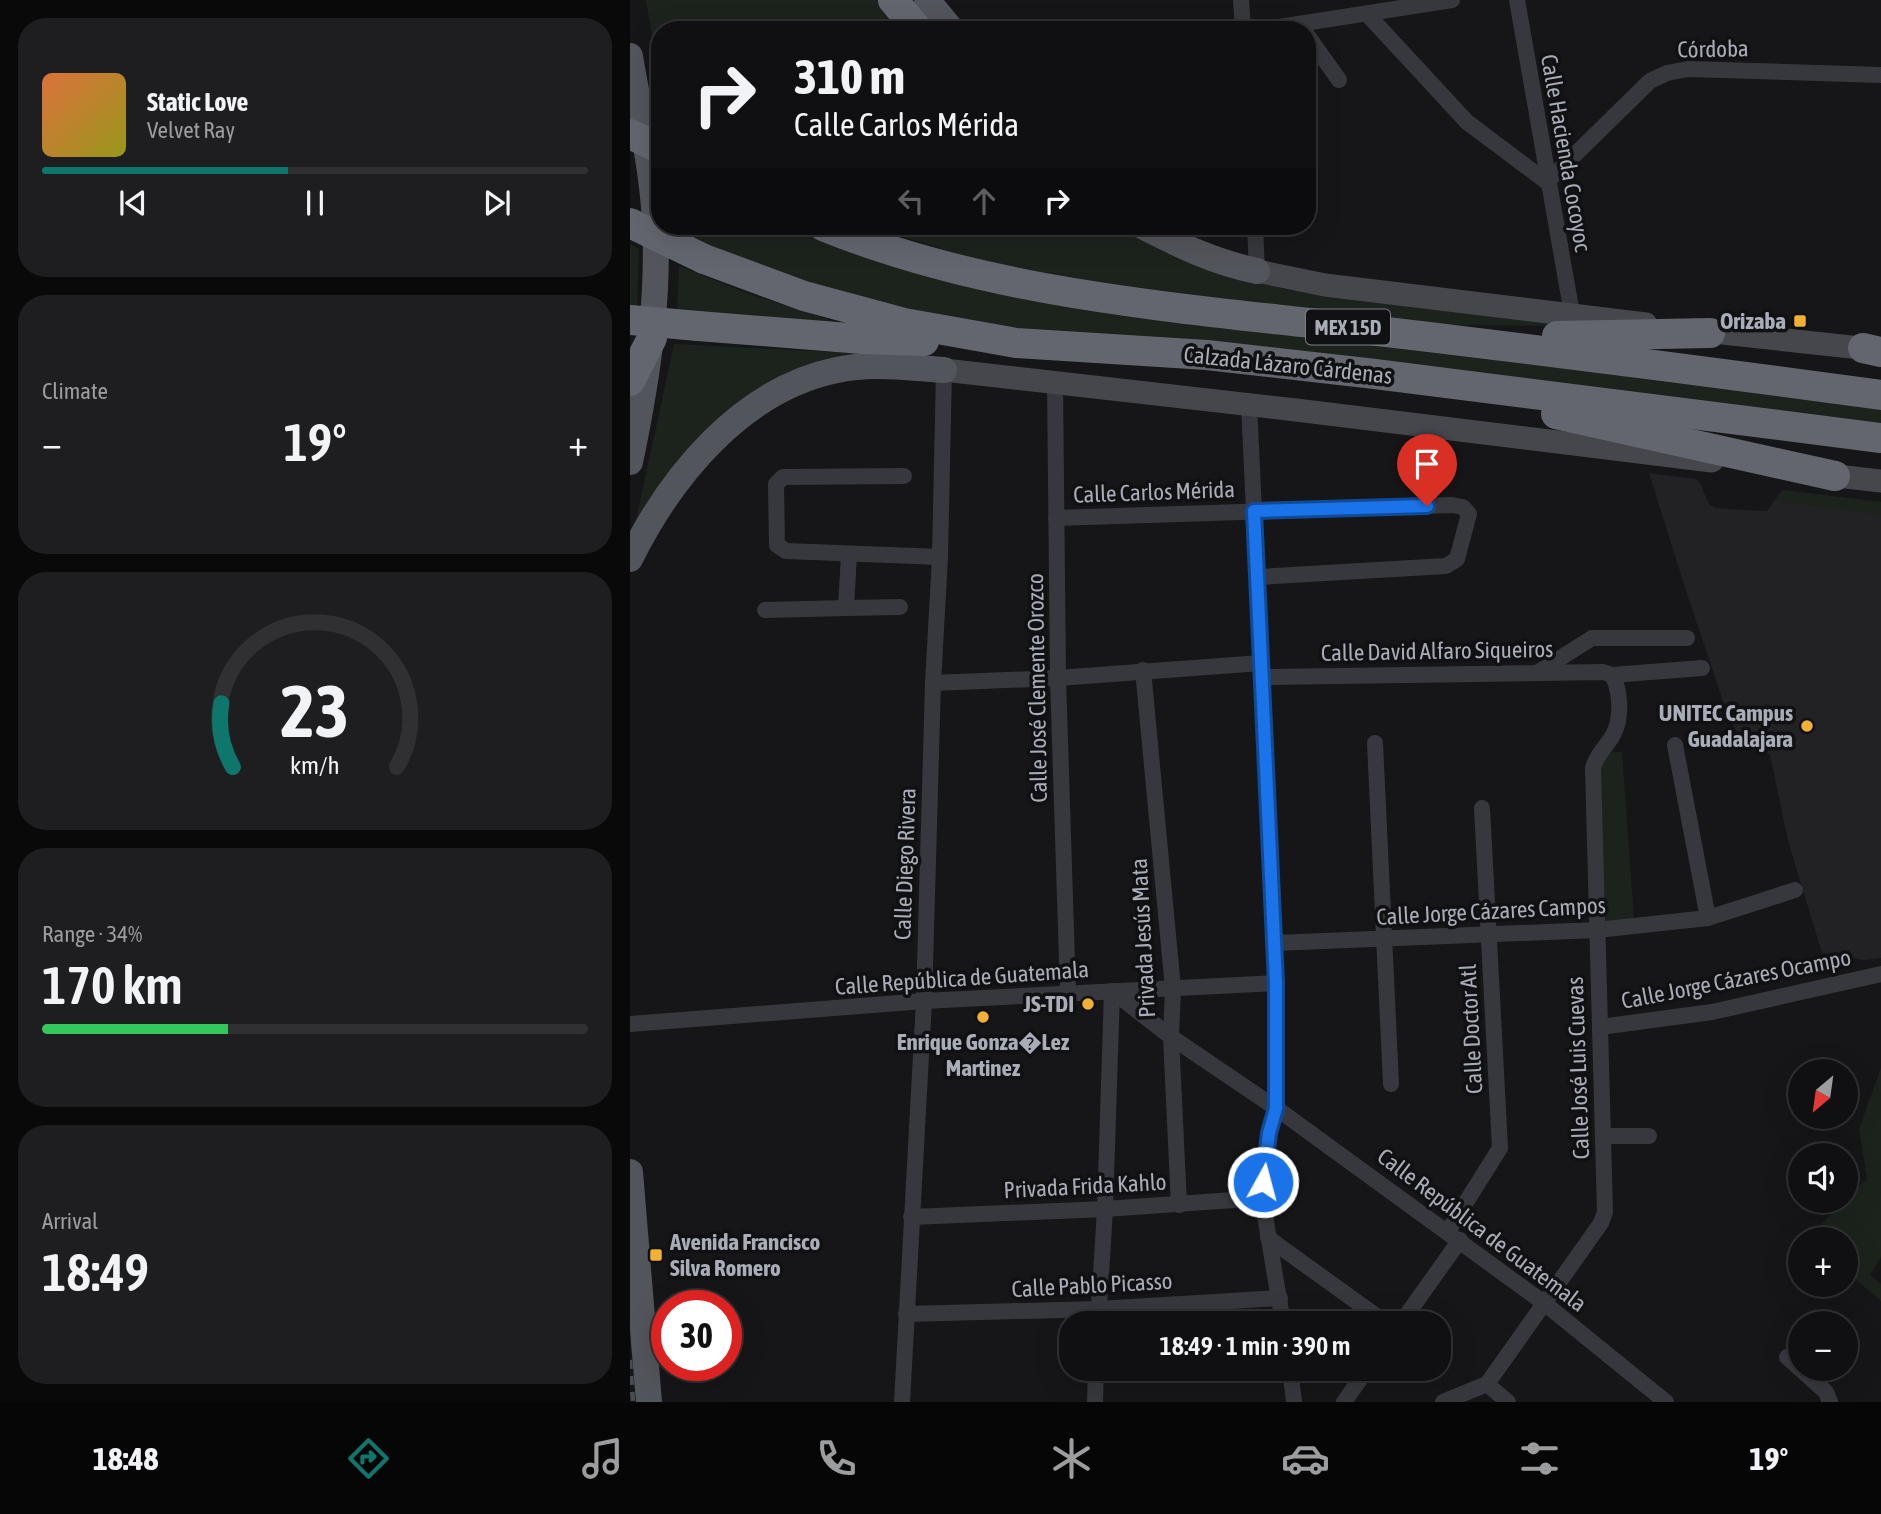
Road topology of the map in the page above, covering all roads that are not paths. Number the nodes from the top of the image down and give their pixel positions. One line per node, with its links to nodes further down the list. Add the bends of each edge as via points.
1 (893, 0): 6 (highway)
2 (1241, 0): 7 (street)
3 (1452, 0): 5 (street)
4 (1517, 0): 16 (street, Calle Hacienda Cocoyoc)
5 (1367, 13): 8 (street); 16 (street, via 1467,122)
6 (936, 14)
7 (1242, 21)
8 (1316, 27)
9 (1316, 48): 12 (street)
10 (630, 56): 15 (main road)
11 (1881, 75): 16 (street, Córdoba, via 1688,69 1667,73 1650,82)
12 (1339, 80)
13 (630, 134): 14 (highway, bridge)
14 (651, 144)
15 (651, 181)
16 (1547, 182): 25 (street, Calle Hacienda Cocoyoc)
17 (630, 223): 18 (highway, Calzada Lázaro Cárdenas / MEX 15D, bridge)
18 (651, 233)
19 (655, 235): 26 (main road, via 656,257)
20 (655, 235): 29 (highway, Calzada Lázaro Cárdenas / MEX 15D, bridge, via 704,259 816,300 904,323)
21 (845, 235): 28 (highway, Calzada Lázaro Cárdenas / MEX 15D, via 1029,286)
22 (1160, 235): 24 (main road, via 1225,264)
23 (1255, 235): 24 (street)
24 (1257, 271): 25 (main road, via 1325,285)
25 (1572, 314): 27 (main road)
26 (641, 329): 29 (highway, bridge, via 698,326 862,339); 33 (highway); 38 (main road)
27 (1710, 333): 28 (highway); 30 (main road)
28 (1444, 339): 35 (highway, Calzada Lázaro Cárdenas / MEX 15D)
29 (1016, 343): 32 (highway, Calzada Lázaro Cárdenas / MEX 15D, via 1207,355)
30 (1875, 350)
31 (944, 370): 34 (main road); 45 (street, Calle Diego Rivera); 46 (main road, via 874,365 837,370 792,383 762,399 687,471 650,521)
32 (1375, 374): 37 (highway, Calzada Lázaro Cárdenas / MEX 15D); 40 (highway)
33 (630, 381)
34 (1055, 382): 36 (main road); 43 (street, Calle José Clemente Orozco)
35 (1881, 395)
36 (1249, 404): 40 (main road); 42 (street)
37 (1881, 438)
38 (630, 461)
39 (904, 476): 44 (street, via 783,477 777,482 776,542 780,548)
40 (1835, 476): 41 (main road)
41 (1881, 481)
42 (1254, 511): 43 (street, Calle Carlos Mérida); 47 (street); 47 (street, Calle Carlos Mérida, via 1452,505 1463,507 1469,516 1457,559 1446,566)
43 (1056, 518): 57 (street, Calle José Clemente Orozco)
44 (849, 554): 45 (street); 49 (street)
45 (940, 557): 58 (street, Calle Diego Rivera)
46 (630, 559)
47 (1258, 578): 54 (street)
48 (900, 607): 49 (street)
49 (846, 608): 50 (street)
50 (765, 610)
51 (1687, 638): 55 (street, via 1592,638)
52 (1702, 668): 56 (street, Calle David Alfaro Siqueiros)
53 (1143, 670): 54 (street, Calle David Alfaro Siqueiros); 57 (street, Calle David Alfaro Siqueiros); 70 (street, Privada Jesús Mata)
54 (1261, 670): 55 (street, Calle David Alfaro Siqueiros); 67 (street)
55 (1540, 671): 56 (street, Calle David Alfaro Siqueiros)
56 (1612, 675): 64 (street, Calle José Luis Cuevas, via 1618,722 1593,768)
57 (1058, 678): 58 (street, Calle David Alfaro Siqueiros); 72 (street, Calle José Clemente Orozco)
58 (933, 683): 73 (street, Calle Diego Rivera)
59 (1375, 743): 66 (street)
60 (1675, 745): 63 (street)
61 (1482, 808): 65 (street, Calle Doctor Atl)
62 (1795, 890): 63 (street, Calle Jorge Cázares Campos)
63 (1708, 918): 64 (street, Calle Jorge Cázares Campos)
64 (1597, 930): 65 (street, Calle Jorge Cázares Campos); 75 (street, Calle José Luis Cuevas)
65 (1489, 935): 66 (street, Calle Jorge Cázares Campos); 86 (street, Calle Doctor Atl, via 1500,1147)
66 (1384, 939): 67 (street, Calle Jorge Cázares Campos); 77 (street)
67 (1275, 943): 69 (street)
68 (1881, 974): 75 (street, Calle Jorge Cázares Ocampo, via 1712,1012)
69 (1276, 983): 70 (street); 78 (street)
70 (1173, 988): 71 (street); 76 (street, Privada Jesús Mata)
71 (1112, 991): 72 (street, Calle República de Guatemala); 76 (street, Calle República de Guatemala); 84 (street)
72 (1068, 993): 73 (street, Calle República de Guatemala)
73 (924, 1001): 74 (street, Calle República de Guatemala); 85 (street, Calle Diego Rivera)
74 (630, 1024)
75 (1600, 1027): 79 (street, Calle José Luis Cuevas)
76 (1171, 1037): 78 (street, Calle República de Guatemala); 83 (street, Privada Jesús Mata)
77 (1391, 1084)
78 (1276, 1108): 82 (street); 86 (street, Calle República de Guatemala)
79 (1603, 1136): 80 (street); 89 (street, Calle José Luis Cuevas, via 1605,1212)
80 (1649, 1136)
81 (630, 1172): 102 (main road)
82 (1262, 1198): 83 (street, Privada Frida Kahlo); 87 (street)
83 (1179, 1205): 84 (street, Privada Frida Kahlo)
84 (1105, 1209): 85 (street, Privada Frida Kahlo); 90 (street)
85 (911, 1217): 95 (street, Calle Diego Rivera)
86 (1454, 1236): 89 (street, Calle República de Guatemala); 94 (street, Calle Doctor Atl)
87 (1268, 1238): 88 (street); 93 (street)
88 (1280, 1298): 91 (street, Calle Pablo Picasso); 92 (street)
89 (1544, 1303): 101 (street, Calle José Luis Cuevas); 109 (street, Calle República de Guatemala)
90 (1098, 1311)
91 (1149, 1311)
92 (1282, 1311)
93 (1369, 1311)
94 (1408, 1311)
95 (906, 1314): 96 (street, Calle Pablo Picasso); 103 (street, Calle Diego Rivera)
96 (1059, 1316)
97 (1787, 1357): 110 (street, via 1826,1392)
98 (1096, 1381): 104 (street)
99 (1292, 1381): 105 (street)
100 (1359, 1381): 106 (street)
101 (1487, 1384): 107 (street); 108 (street)
102 (649, 1402)
103 (902, 1402)
104 (1095, 1402)
105 (1294, 1402)
106 (1344, 1402)
107 (1443, 1402)
108 (1508, 1402)
109 (1666, 1402)
110 (1830, 1402)

